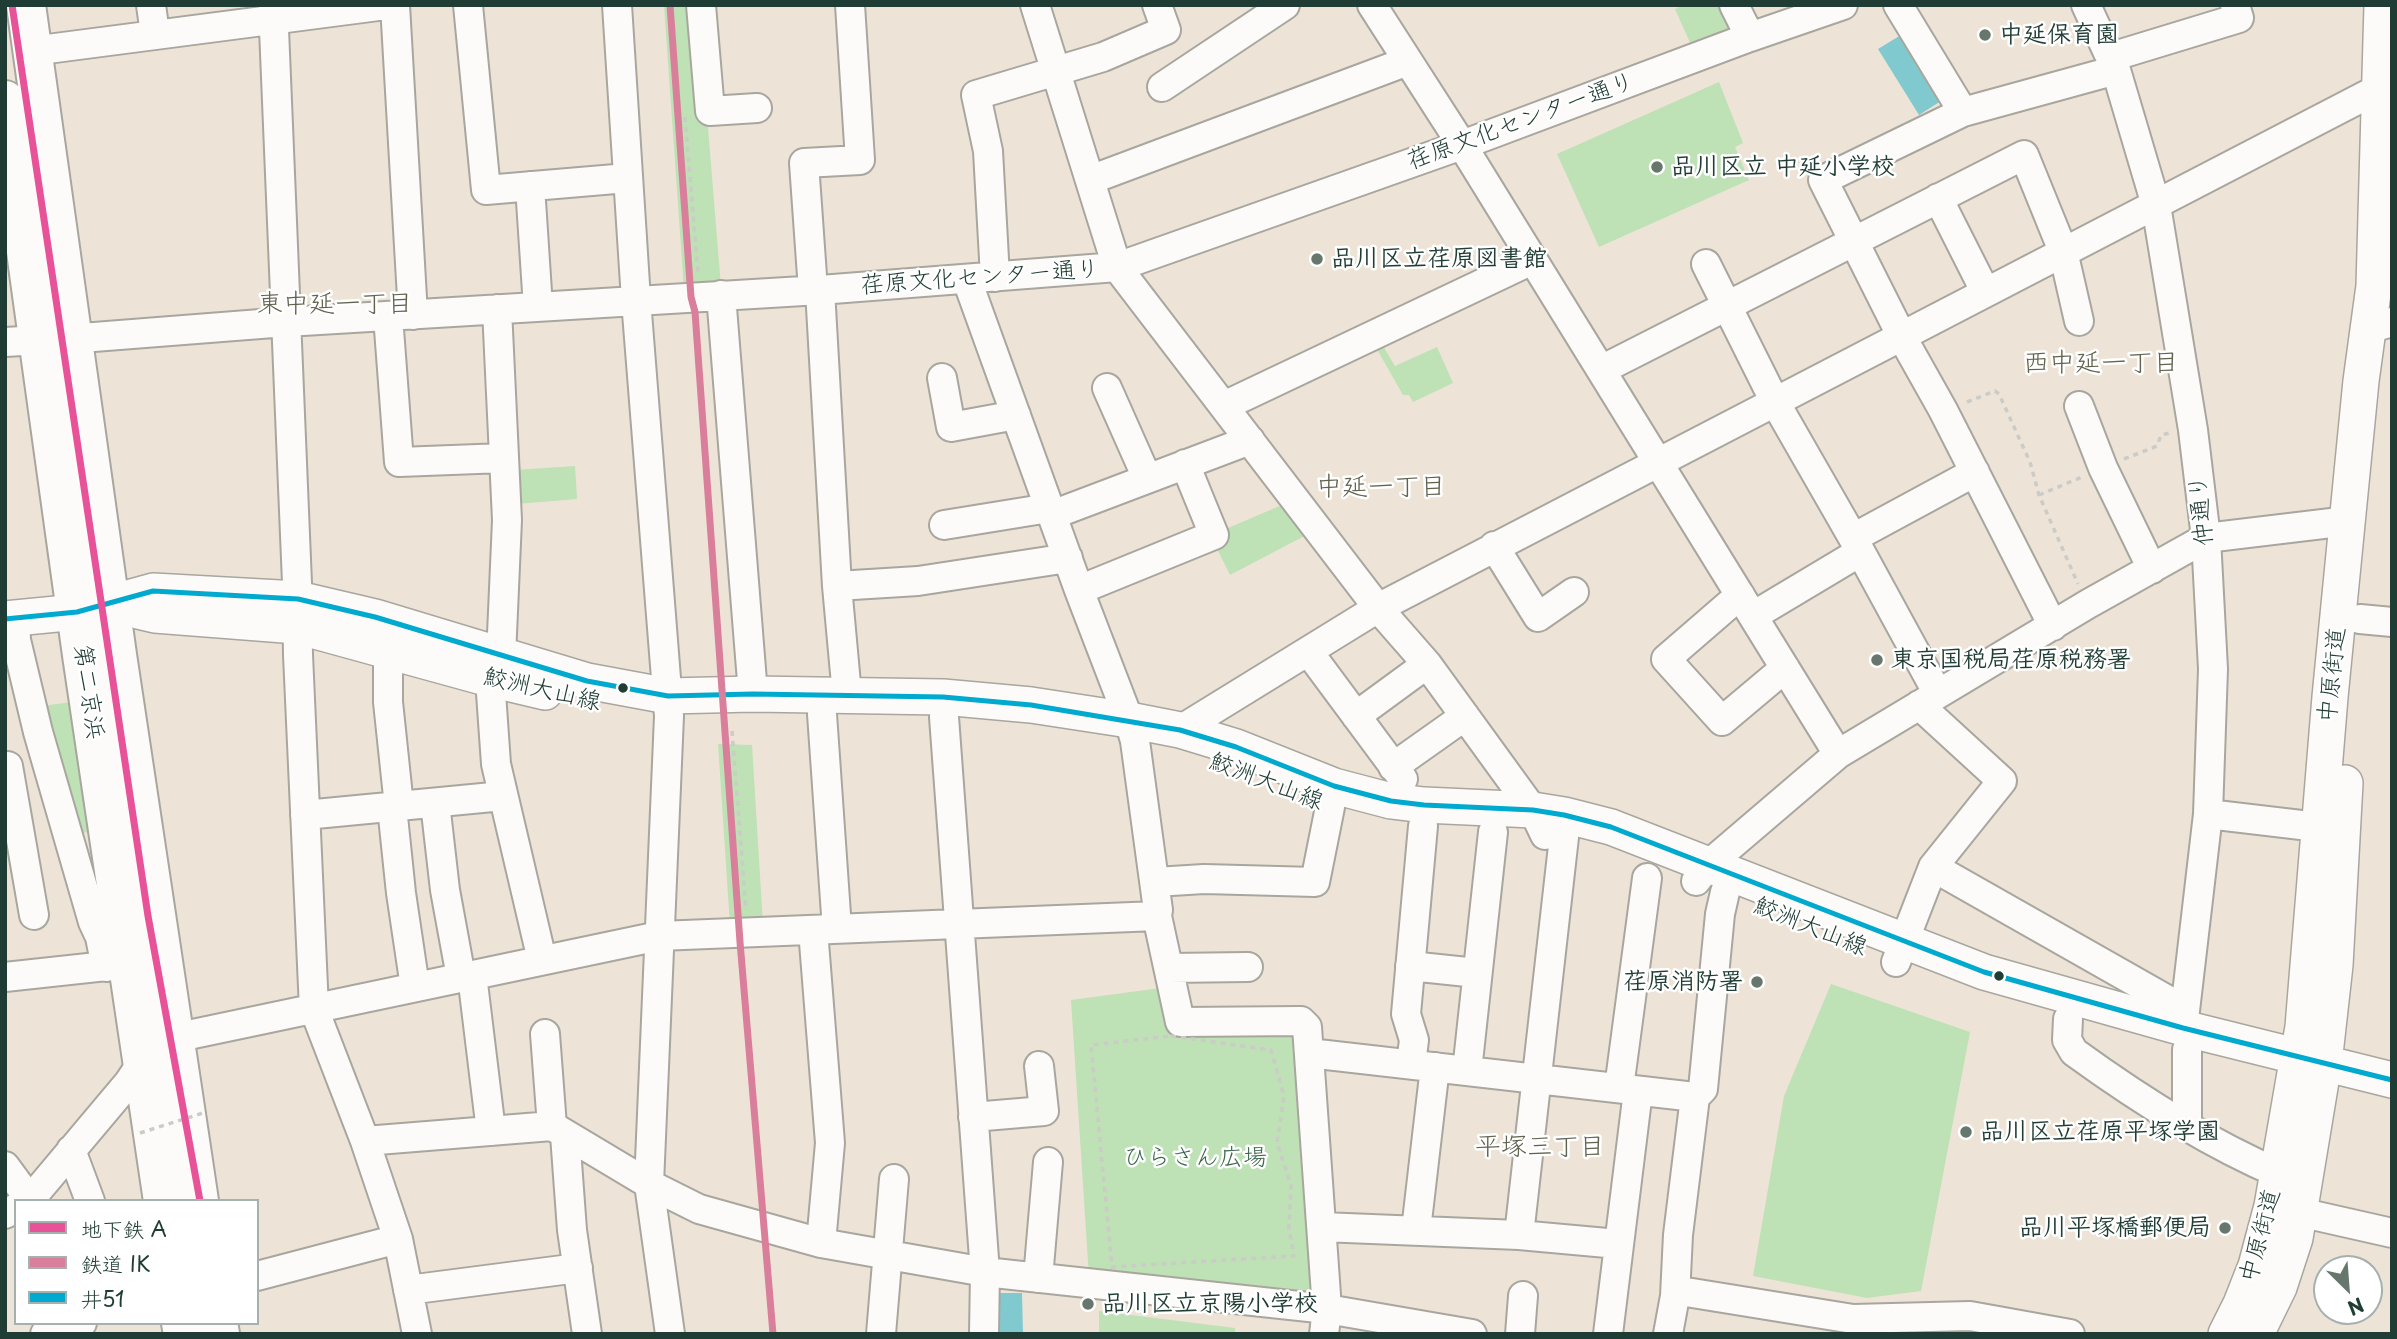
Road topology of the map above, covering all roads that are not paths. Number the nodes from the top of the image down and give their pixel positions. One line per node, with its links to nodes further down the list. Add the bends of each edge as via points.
1 (26, 5): 22 (highway, 第二京浜)
2 (151, 5): 20 (street)
3 (386, 5): 18 (street)
4 (395, 5): 51 (street)
5 (468, 5): 34 (street, via 486,190)
6 (617, 5): 32 (street)
7 (701, 5): 29 (street, via 710,111)
8 (850, 5): 44 (street, via 860,160 804,163)
9 (1035, 5): 25 (street)
10 (1285, 5): 26 (street)
11 (1372, 5): 23 (street)
12 (1734, 5): 21 (street)
13 (1843, 5): 21 (street, 荏原文化センター通り)
14 (1898, 5): 30 (street)
15 (2087, 5): 24 (street, 仲通り)
16 (2235, 5): 24 (street, via 2239,18)
17 (2382, 5): 27 (main road, 中原街道)
18 (273, 12): 20 (street); 53 (street)
19 (1161, 18): 25 (street, via 1103,57)
20 (155, 34): 22 (street)
21 (1750, 37): 31 (street, 荏原文化センター通り)
22 (32, 51): 56 (highway, 第二京浜)
23 (1408, 61): 31 (street); 33 (street)
24 (2113, 64): 30 (street); 36 (street, 仲通り)
25 (1056, 72): 33 (street); 43 (street, via 976,95 988,152)
26 (1162, 87)
27 (2380, 88): 36 (street); 54 (main road, 中原街道, via 2376,260)
28 (5, 100): 38 (highway, 第二京浜)
29 (757, 108)
30 (1963, 112): 37 (street, via 1823,180)
31 (1462, 145): 40 (street); 42 (street, 荏原文化センター通り)
32 (627, 178): 34 (street); 47 (street)
33 (1090, 180): 42 (street)
34 (530, 186): 49 (street)
35 (1938, 198): 37 (street); 39 (street, via 2024,155); 45 (street)
36 (2156, 205): 39 (street); 73 (street, 仲通り)
37 (1855, 240): 48 (street); 55 (street)
38 (15, 245): 56 (highway, 第二京浜)
39 (2063, 251): 45 (street); 52 (street)
40 (1532, 260): 57 (street); 61 (street)
41 (1706, 264): 48 (street)
42 (1117, 267): 43 (street, 荏原文化センター通り); 61 (street)
43 (981, 278): 44 (street, 荏原文化センター通り); 63 (street)
44 (817, 290): 46 (street, 荏原文化センター通り); 78 (street)
45 (1985, 292): 55 (street)
46 (710, 296): 47 (street, 荏原文化センター通り); 93 (street)
47 (636, 300): 49 (street, 荏原文化センター通り); 96 (street)
48 (1727, 305): 57 (street); 60 (street)
49 (538, 307): 50 (street, 荏原文化センター通り)
50 (497, 309): 51 (street, 荏原文化センター通り); 65 (street)
51 (400, 315): 53 (street, 荏原文化センター通り); 65 (street, via 399,462)
52 (2079, 321)
53 (286, 322): 56 (street, 荏原文化センター通り); 84 (street)
54 (2384, 327): 71 (main road, 中原街道, via 2359,393); 86 (main road, 中原街道)
55 (1902, 337): 60 (street); 68 (street)
56 (39, 339): 82 (highway, 第二京浜)
57 (1601, 370): 66 (street)
58 (942, 378): 63 (street, via 951,427)
59 (1107, 388): 69 (street)
60 (1774, 402): 66 (street); 74 (street)
61 (1224, 406): 64 (street)
62 (2079, 406): 77 (street)
63 (1016, 415): 70 (street)
64 (1250, 440): 67 (street); 83 (street)
65 (504, 458): 91 (street, via 507,520)
66 (1657, 462): 75 (street); 81 (street)
67 (1185, 464): 69 (street); 79 (street, via 1214,535)
68 (1975, 472): 74 (street); 87 (street)
69 (1147, 478): 70 (street)
70 (1050, 511): 72 (street); 76 (street)
71 (2348, 521): 73 (street); 113 (main road, 中原街道)
72 (944, 525)
73 (2206, 538): 77 (street); 109 (street, 仲通り, via 2213,669)
74 (1857, 545): 81 (street); 94 (street)
75 (1494, 546): 80 (street, via 1538,617); 83 (street)
76 (1068, 558): 78 (street, via 918,581); 79 (street)
77 (2152, 569): 87 (street)
78 (837, 586): 95 (street)
79 (1079, 590): 100 (street)
80 (1574, 592)
81 (1746, 605): 92 (street); 92 (street, via 1666,659 1722,721)
82 (94, 608): 84 (main road, 鮫洲大山線, via 153,591); 85 (main road, 鮫洲大山線); 115 (highway, 第二京浜); 140 (highway, 第二京浜)
83 (1378, 608): 89 (street); 90 (street)
84 (298, 612): 88 (main road, 鮫洲大山線); 91 (main road, 鮫洲大山線, via 375,617); 110 (street)
85 (10, 619): 103 (street)
86 (2376, 621): 146 (main road, 中原街道, via 2351,694 2335,965)
87 (2053, 626): 94 (street)
88 (388, 651): 91 (main road, 鮫洲大山線); 107 (street)
89 (1308, 651): 97 (street); 101 (street)
90 (1427, 664): 97 (street); 98 (street)
91 (496, 668): 96 (main road, 鮫洲大山線, via 606,706); 105 (street, via 496,764)
92 (1785, 668): 102 (street)
93 (753, 694): 95 (main road, 鮫洲大山線); 96 (main road, 鮫洲大山線)
94 (1929, 700): 102 (street); 117 (street, via 2002,781)
95 (835, 704): 96 (main road, 鮫洲大山線); 99 (main road, 鮫洲大山線); 100 (main road, 鮫洲大山線, via 943,697 1031,705); 124 (street)
96 (668, 706): 125 (street)
97 (1356, 716): 98 (street, via 1398,773)
98 (1465, 716): 112 (street)
99 (944, 717): 100 (main road, 鮫洲大山線); 123 (street)
100 (1132, 730): 101 (main road, 鮫洲大山線); 108 (main road, 鮫洲大山線); 120 (street)
101 (1180, 730): 112 (main road, 鮫洲大山線, via 1334,786 1391,801)
102 (1838, 754): 119 (street)
103 (47, 762): 104 (street); 116 (street)
104 (7, 766): 121 (street)
105 (503, 796): 106 (street); 127 (street)
106 (435, 803): 107 (street); 133 (street, via 445,890)
107 (396, 806): 110 (street); 135 (street, via 401,893)
108 (1330, 807): 111 (main road, 鮫洲大山線); 120 (street, via 1315,882)
109 (2208, 814): 113 (street); 138 (street, 仲通り)
110 (305, 815): 136 (street)
111 (1423, 826): 114 (main road, 鮫洲大山線); 129 (street)
112 (1548, 827): 114 (main road, 鮫洲大山線); 119 (main road, 鮫洲大山線); 147 (street)
113 (2318, 827): 146 (main road, 中原街道)
114 (1493, 832): 132 (street)
115 (109, 836): 116 (street); 128 (highway, 第二京浜)
116 (71, 842): 128 (street, via 93,922)
117 (1933, 867): 126 (street); 138 (street)
118 (1647, 878): 149 (street)
119 (1710, 879): 126 (main road, 鮫洲大山線); 150 (street, via 1720,914 1703,1089)
120 (1154, 882): 122 (street)
121 (33, 915)
122 (1157, 916): 123 (street); 131 (street)
123 (957, 924): 124 (street); 152 (street)
124 (825, 929): 125 (street); 174 (street, via 830,1143)
125 (659, 936): 127 (street); 162 (street)
126 (1900, 952): 137 (main road, 鮫洲大山線, via 1982,994); 138 (main road, 鮫洲大山線)
127 (542, 960): 133 (street)
128 (117, 965): 134 (street); 142 (highway, 第二京浜)
129 (1410, 966): 132 (street); 143 (street, via 1406,1014)
130 (1248, 967): 131 (street)
131 (1169, 968): 141 (street, via 1180,1022 1301,1021 1307,1027)
132 (1478, 972): 145 (street)
133 (467, 976): 135 (street); 155 (street)
134 (5, 977)
135 (415, 987): 136 (street)
136 (314, 1009): 140 (street); 156 (street)
137 (2068, 1019): 138 (main road, 鮫洲大山線); 153 (street, via 2067,1040 2074,1052)
138 (2185, 1029): 146 (main road, 鮫洲大山線); 153 (street, 仲通り)
139 (545, 1034): 154 (street)
140 (174, 1038): 167 (highway, 第二京浜)
141 (1310, 1053): 143 (street); 169 (street)
142 (143, 1061): 157 (street); 166 (highway, 第二京浜)
143 (1423, 1065): 145 (street); 170 (street)
144 (1039, 1066): 152 (street, via 1044,1111)
145 (1467, 1071): 147 (street)
146 (2310, 1071): 148 (main road, 鮫洲大山線); 151 (main road, 鮫洲大山線); 160 (main road, 中原街道); 168 (main road, 中原街道)
147 (1537, 1079): 149 (street); 172 (street)
148 (2392, 1080)
149 (1628, 1090): 150 (street); 175 (street)
150 (1695, 1097): 183 (street)
151 (2392, 1101)
152 (972, 1117): 178 (street)
153 (2187, 1125): 160 (street)
154 (559, 1130): 155 (street); 162 (street); 177 (street)
155 (491, 1131): 156 (street)
156 (365, 1141): 173 (street)
157 (71, 1150): 164 (street); 165 (street)
158 (1048, 1162): 180 (street)
159 (5, 1166): 163 (street)
160 (2278, 1173): 200 (main road, 中原街道, via 2256,1266)
161 (894, 1180): 176 (street)
162 (649, 1184): 174 (street, via 699,1209); 192 (street)
163 (29, 1199)
164 (31, 1199)
165 (89, 1199)
166 (163, 1199)
167 (199, 1199)
168 (2299, 1212): 171 (street); 201 (main road, 中原街道, via 2287,1265)
169 (1322, 1227): 170 (street); 184 (street)
170 (1416, 1230): 172 (street)
171 (2392, 1233)
172 (1519, 1235): 175 (street)
173 (398, 1239): 179 (street); 181 (street)
174 (821, 1243): 176 (street)
175 (1618, 1244): 197 (street)
176 (887, 1254): 178 (street); 193 (street)
177 (578, 1268): 181 (street); 191 (street)
178 (985, 1272): 180 (street); 194 (street)
179 (259, 1275)
180 (1038, 1278): 184 (street)
181 (408, 1290): 190 (street)
182 (1523, 1296): 196 (street)
183 (1675, 1296): 187 (street, via 1686,1292); 198 (street)
184 (1325, 1322): 188 (street)
185 (75, 1325): 189 (street)
186 (1968, 1325): 187 (street); 199 (street)
187 (1888, 1326)
188 (1427, 1330): 195 (street)
189 (45, 1334)
190 (417, 1334)
191 (587, 1334)
192 (670, 1334)
193 (881, 1334)
194 (984, 1334)
195 (1472, 1334)
196 (1520, 1334)
197 (1608, 1334)
198 (1668, 1334)
199 (2070, 1334)
200 (2226, 1334)
201 (2256, 1334)

